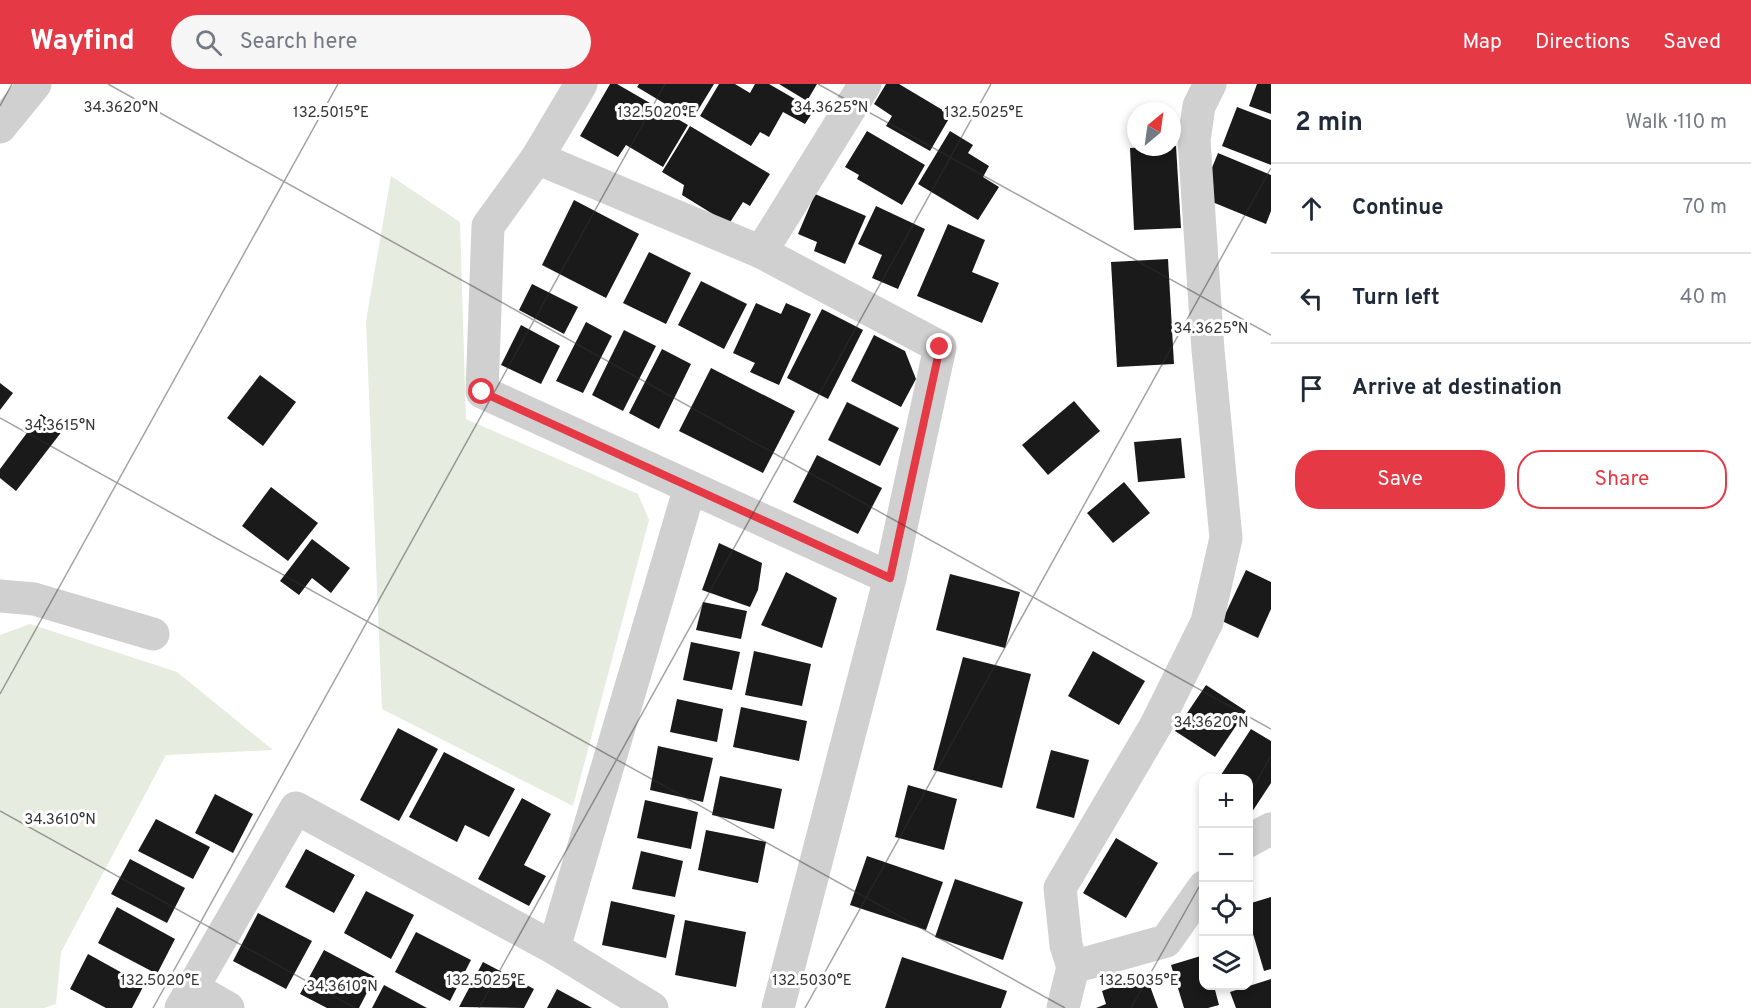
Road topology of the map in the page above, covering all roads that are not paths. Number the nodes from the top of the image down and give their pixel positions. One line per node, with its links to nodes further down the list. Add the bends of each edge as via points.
1 (35, 84): 5 (street)
2 (581, 84): 6 (street)
3 (865, 84): 7 (street)
4 (1210, 84): 16 (street, via 1199,106 1194,140 1226,538 1207,622 1156,725 1060,888 1066,945)
5 (0, 127)
6 (537, 158): 7 (street); 8 (street, via 488,226 482,392)
7 (761, 252): 9 (street, via 940,347)
8 (690, 488): 9 (street); 15 (street)
9 (890, 578): 20 (street)
10 (0, 596): 11 (street, via 34,599)
11 (153, 634)
12 (1271, 829): 13 (street)
13 (1253, 838)
14 (1199, 893): 16 (street, via 1166,941)
15 (554, 948): 17 (street, via 296,808); 19 (street)
16 (1073, 968): 21 (street)
17 (187, 998): 18 (street)
18 (228, 1008)
19 (652, 1008)
20 (778, 1008)
21 (1063, 1008)

